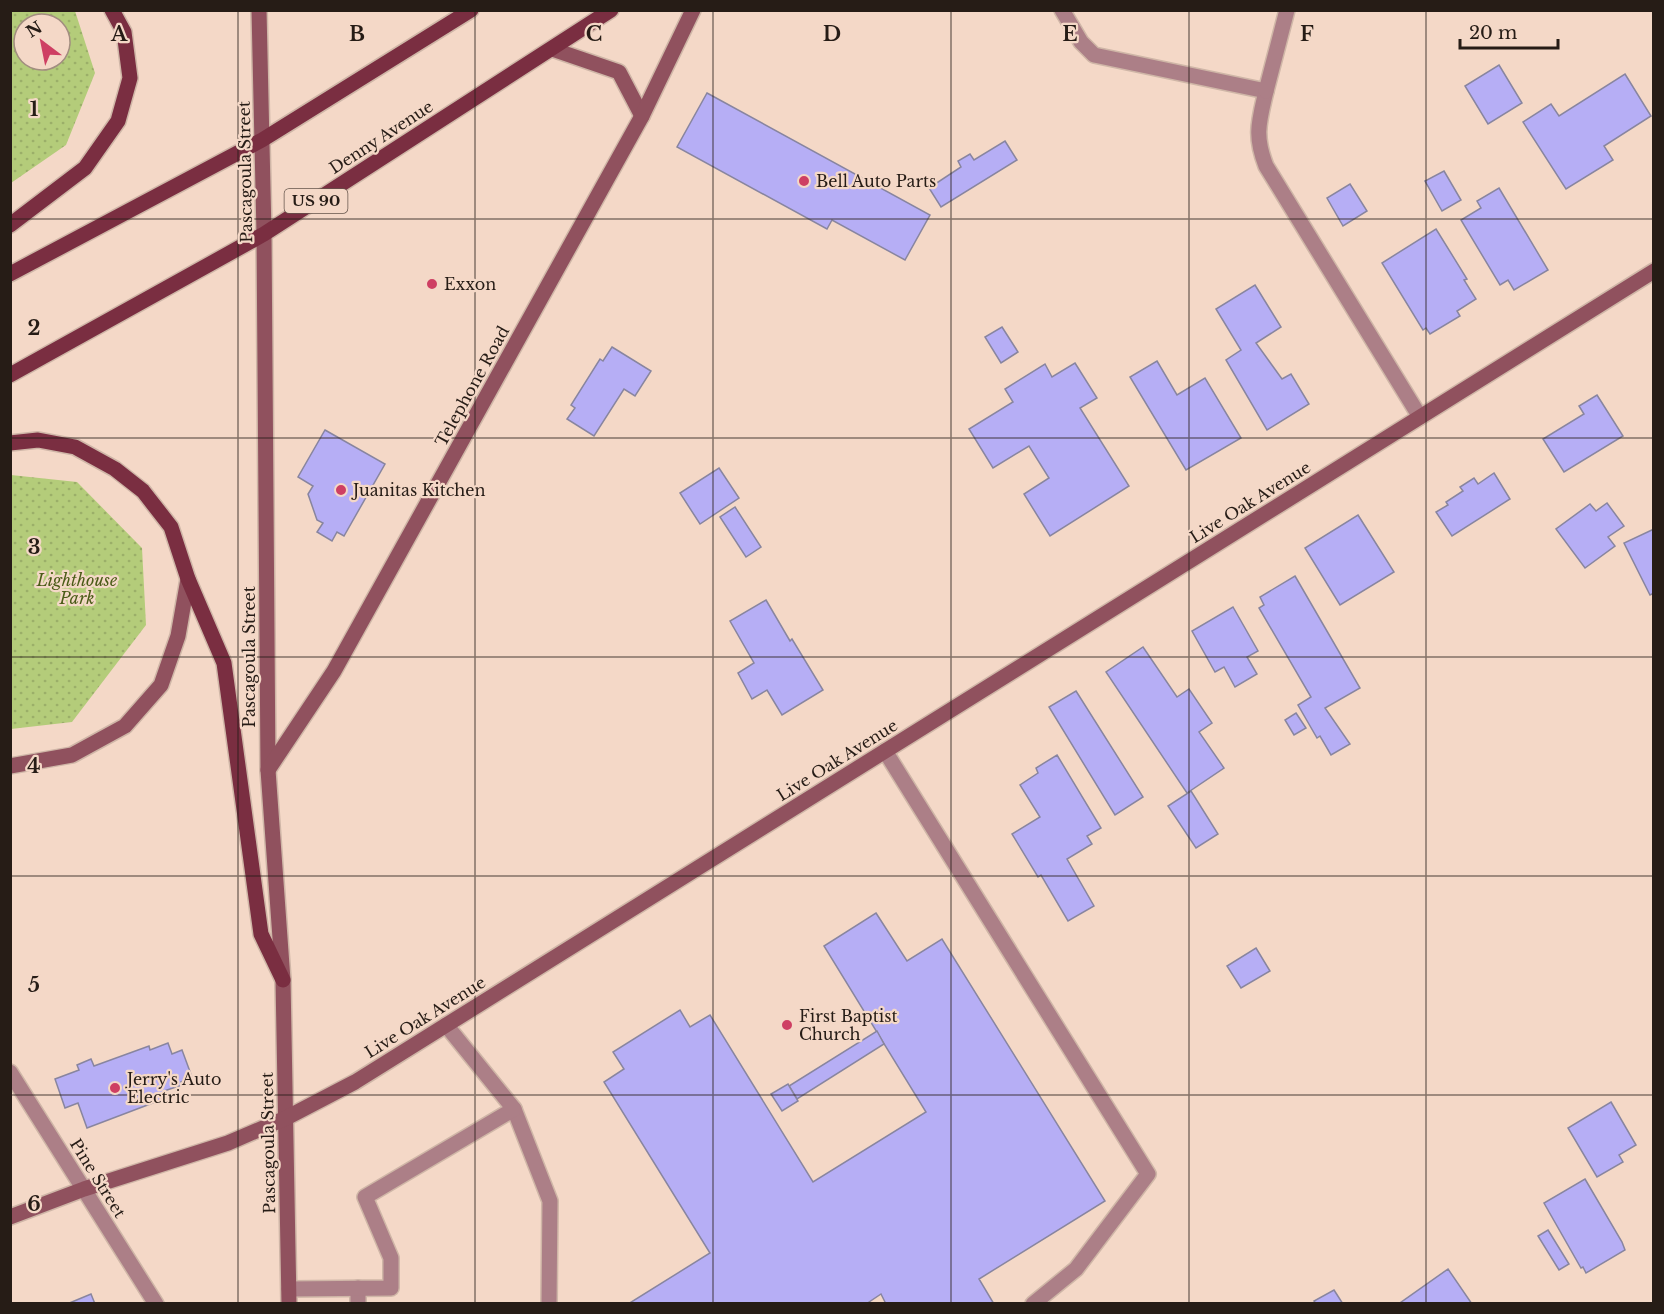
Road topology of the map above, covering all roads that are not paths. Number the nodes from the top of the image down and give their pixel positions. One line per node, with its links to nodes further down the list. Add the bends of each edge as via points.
1 (112, 10): 12 (main road, via 124,32 130,78 118,121 86,168)
2 (259, 10): 11 (street, Pascagoula Street)
3 (471, 10): 11 (main road)
4 (611, 10): 8 (main road, Denny Avenue / US 90)
5 (693, 10): 10 (street, Telephone Road)
6 (1062, 10): 9 (street, via 1081,42 1094,55)
7 (1287, 10): 9 (street)
8 (552, 49): 10 (street, via 619,72); 13 (main road, Denny Avenue / US 90)
9 (1266, 91): 17 (street, via 1257,135 1266,166)
10 (642, 116): 22 (street, Telephone Road, via 334,671)
11 (262, 140): 13 (street, Pascagoula Street); 15 (main road)
12 (10, 225)
13 (264, 234): 16 (main road, Denny Avenue / US 90); 22 (street, Pascagoula Street)
14 (1653, 272): 17 (street, Live Oak Avenue)
15 (10, 274)
16 (10, 375)
17 (1420, 417): 20 (street, Live Oak Avenue)
18 (10, 443): 19 (main road, via 38,440 75,447 115,469 143,491 171,527)
19 (188, 579): 21 (street, via 178,636 160,685 125,726 72,755); 23 (main road, via 224,663 261,934)
20 (885, 751): 24 (street, Live Oak Avenue); 34 (street, via 1148,1174 1076,1269)
21 (10, 766)
22 (268, 770): 23 (street, Pascagoula Street)
23 (283, 980): 27 (street, Pascagoula Street)
24 (446, 1025): 26 (street); 27 (street, Live Oak Avenue, via 356,1082)
25 (10, 1072): 28 (street, Pine Street)
26 (514, 1109): 31 (street, via 365,1197 391,1258 391,1288); 33 (street, via 550,1201)
27 (286, 1118): 28 (street, Live Oak Avenue, via 228,1143); 30 (street, Pascagoula Street)
28 (84, 1189): 29 (street, Live Oak Avenue); 32 (street, Pine Street)
29 (10, 1217)
30 (289, 1296): 31 (street)
31 (358, 1296)
32 (156, 1304)
33 (549, 1304)
34 (1033, 1304)

